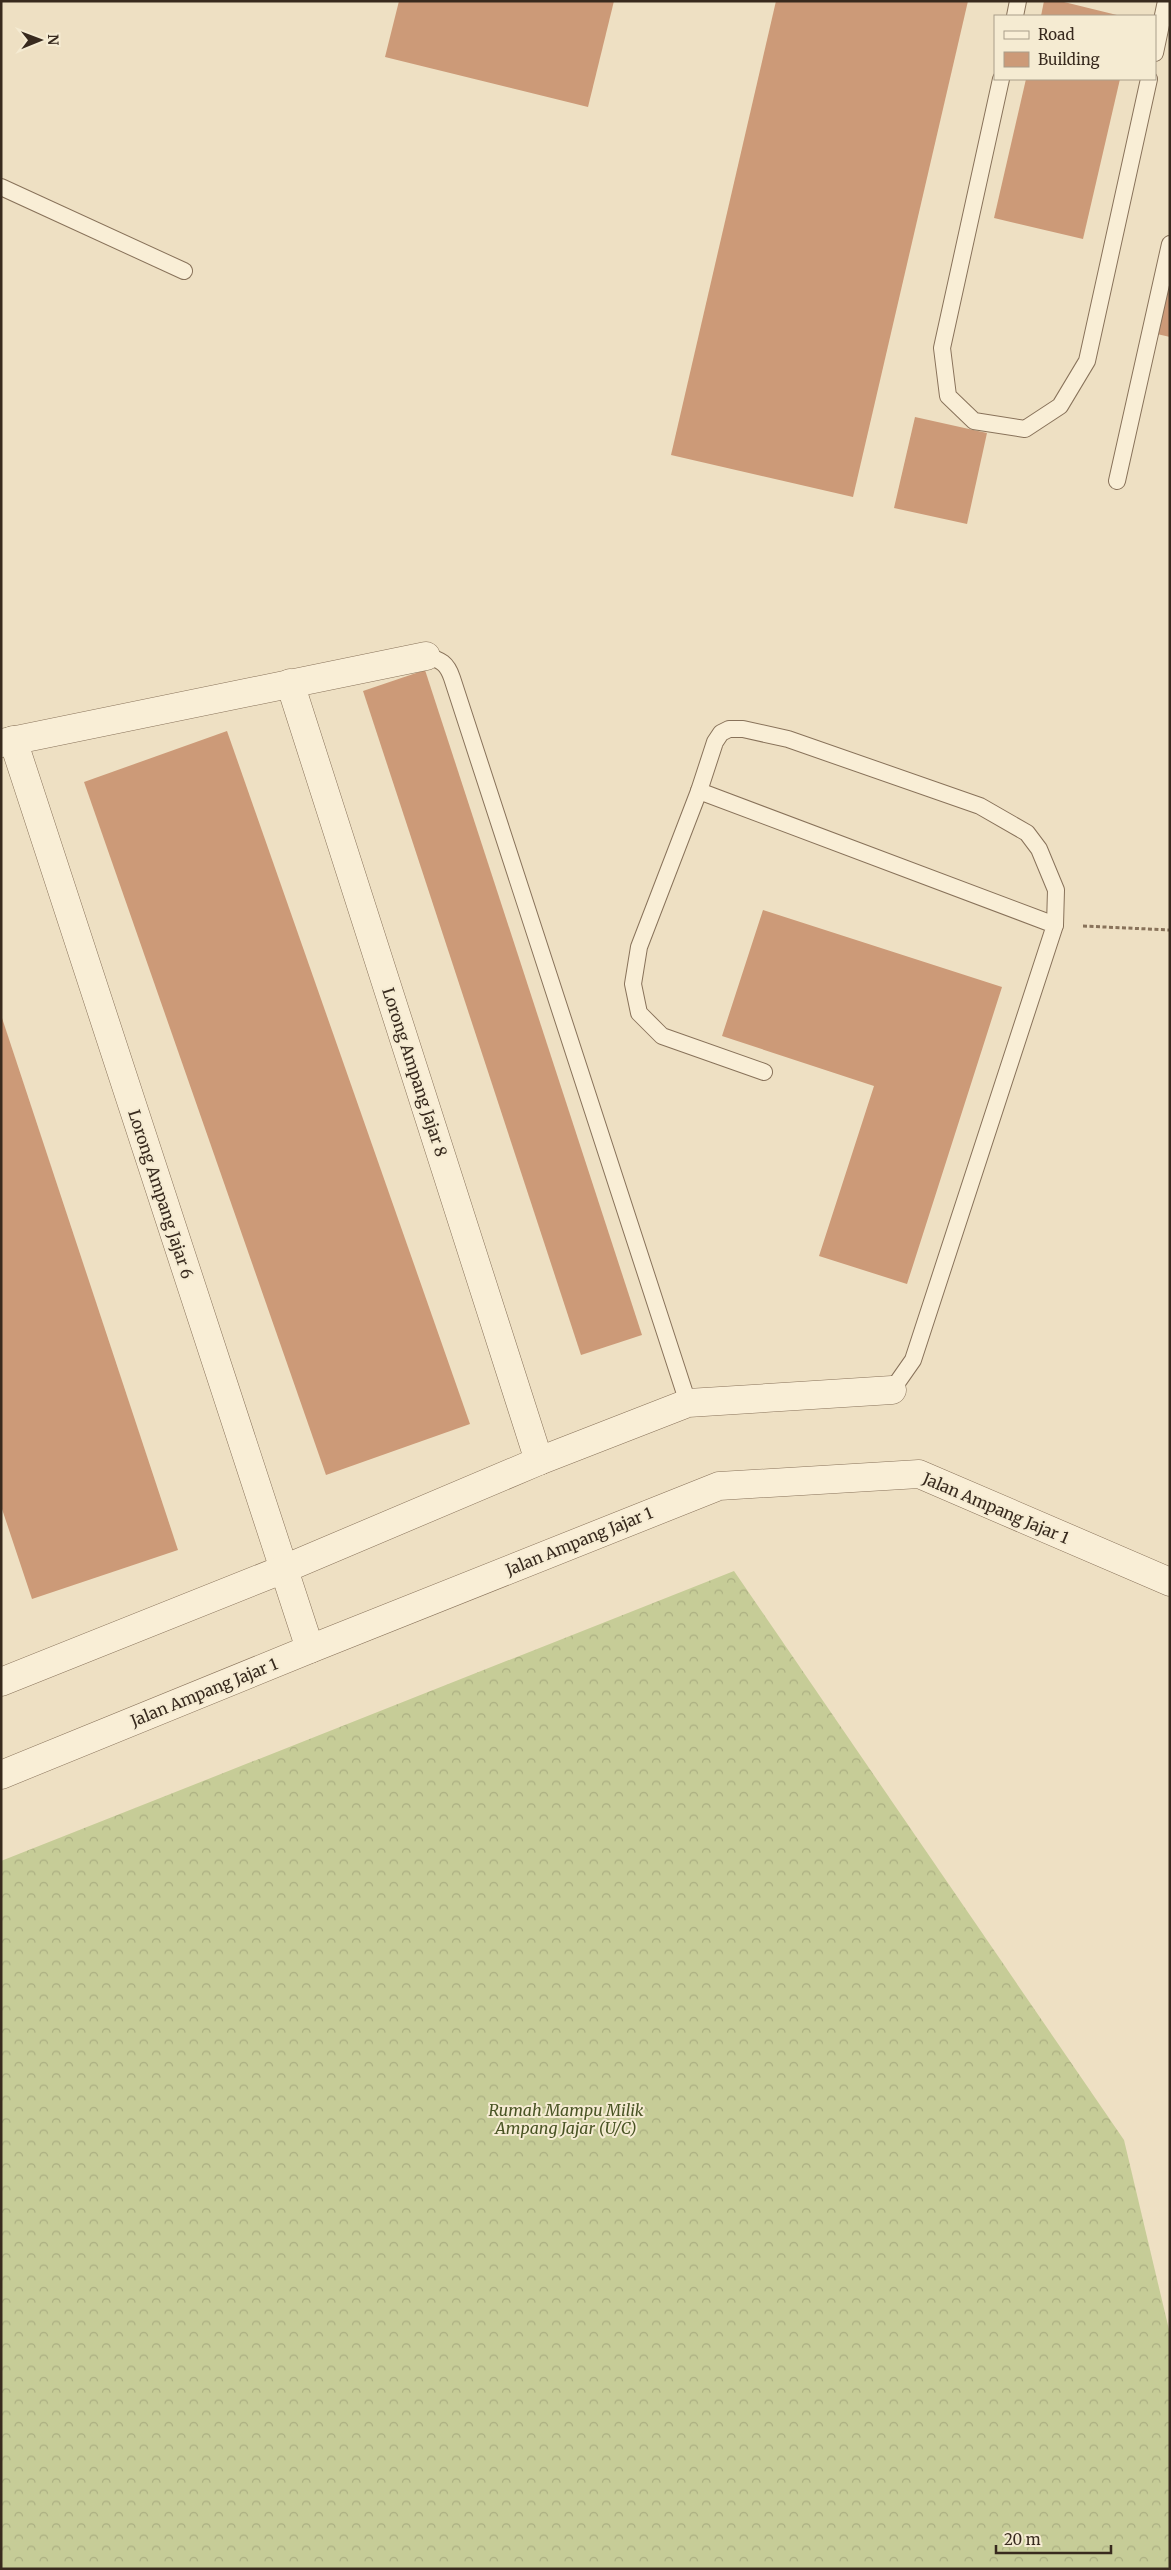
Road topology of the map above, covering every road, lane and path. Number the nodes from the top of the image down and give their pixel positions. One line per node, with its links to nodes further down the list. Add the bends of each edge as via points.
1 (1018, 1): 3 (lane)
2 (1166, 1): 4 (lane)
3 (1014, 15)
4 (1156, 48)
5 (1001, 80): 6 (lane, via 942,348 948,396 974,421 1025,429 1060,406 1087,361)
6 (1149, 80)
7 (1, 187): 9 (lane)
8 (1170, 244): 10 (lane)
9 (184, 271)
10 (1117, 481)
11 (426, 656): 12 (street); 19 (lane, via 440,659 452,678)
12 (290, 683): 13 (street); 20 (street, Lorong Ampang Jajar 8)
13 (7, 742): 21 (street, Lorong Ampang Jajar 6)
14 (699, 791): 15 (lane); 15 (lane, via 721,733 729,729 743,729 788,740 980,806 1027,833 1039,849 1056,890); 17 (lane, via 639,946 633,984 639,1013 662,1036)
15 (1055, 925): 16 (path); 18 (lane, via 913,1360)
16 (1170, 930)
17 (764, 1072)
18 (892, 1390): 19 (street)
19 (688, 1403): 20 (street)
20 (539, 1461): 21 (street)
21 (284, 1569): 23 (street, Lorong Ampang Jajar 6); 24 (street)
22 (1170, 1582): 23 (street, Jalan Ampang Jajar 1, via 919,1474 719,1486)
23 (310, 1649): 25 (street, Jalan Ampang Jajar 1)
24 (1, 1682)
25 (1, 1775)

